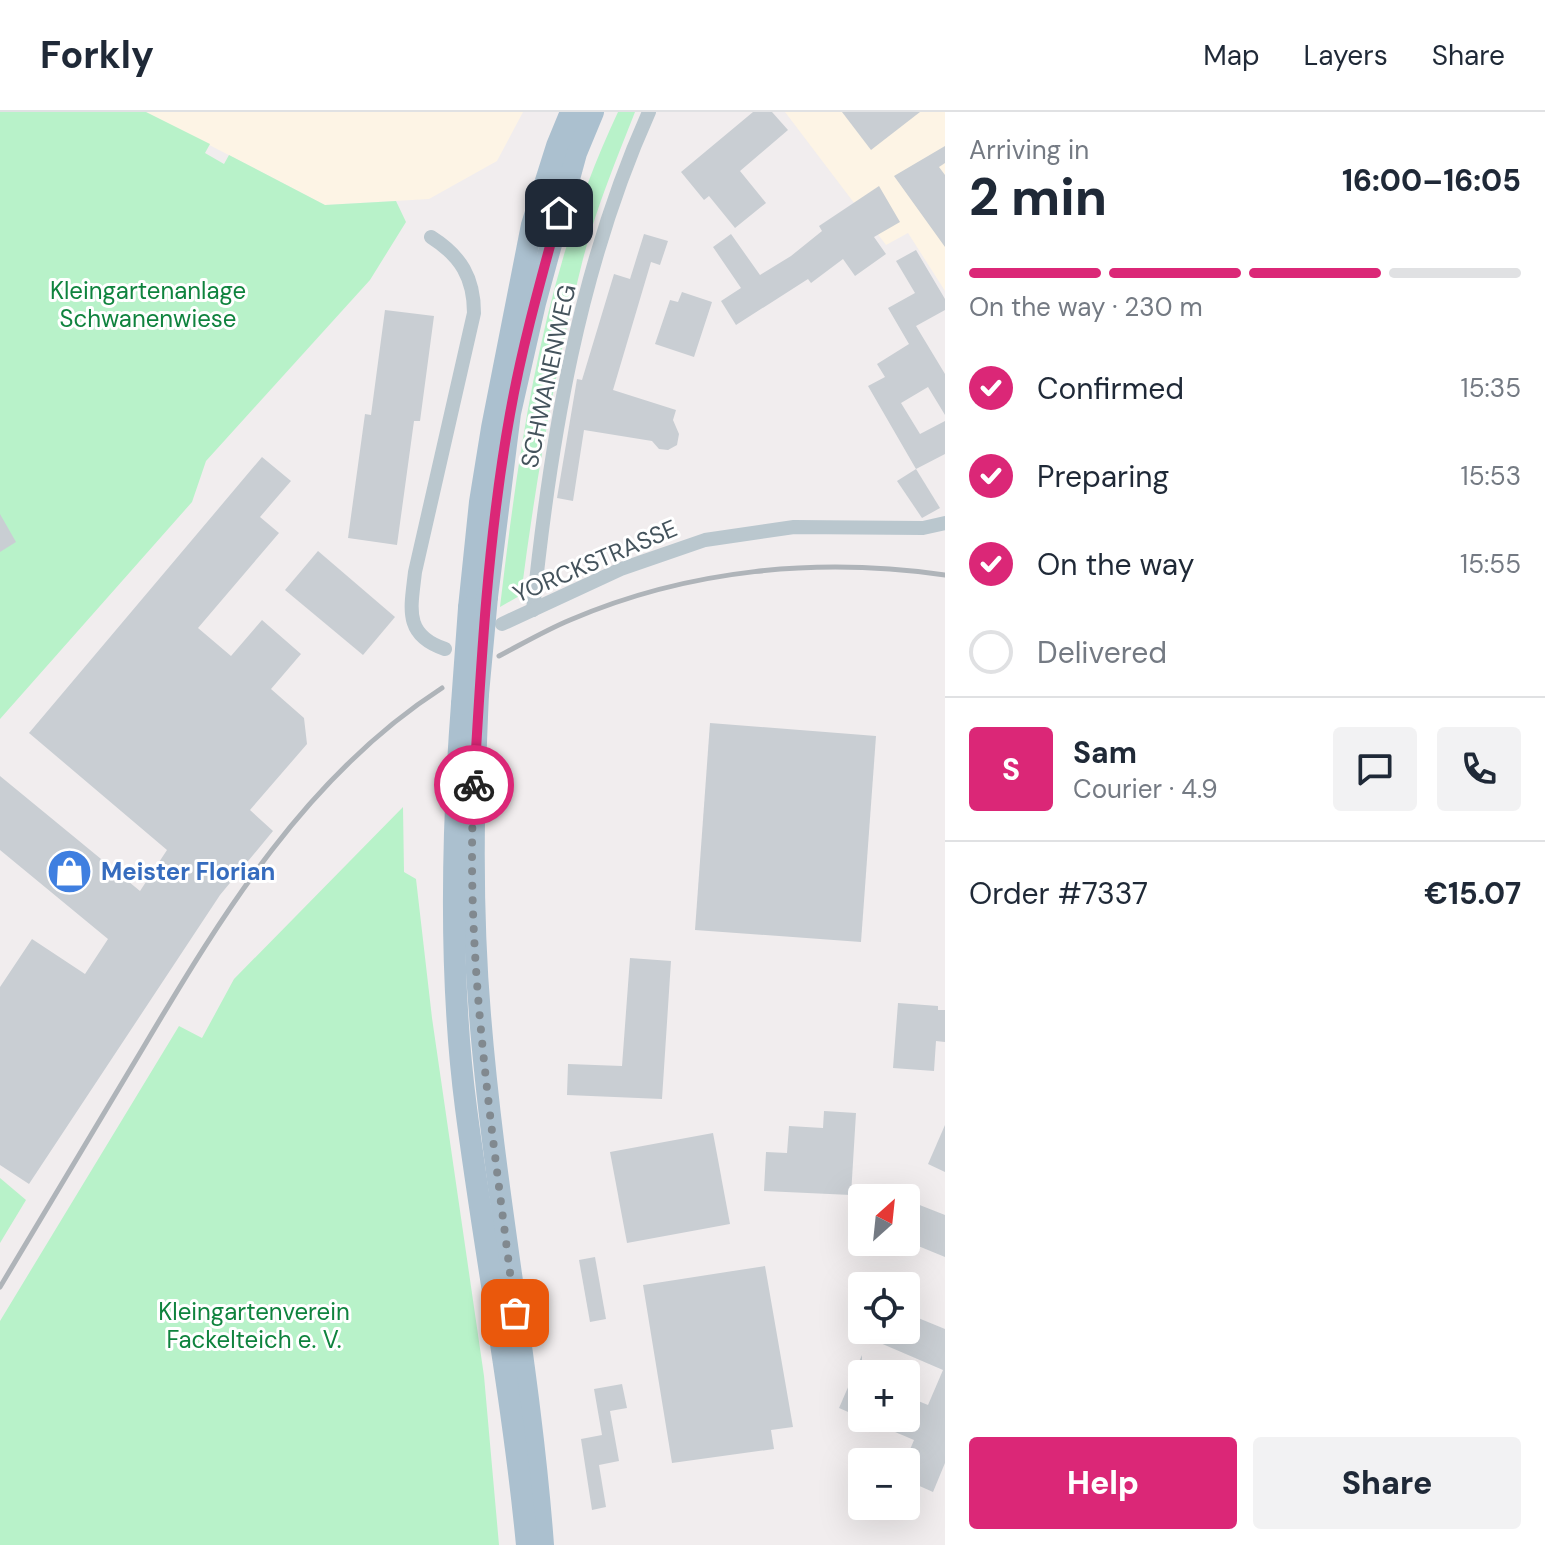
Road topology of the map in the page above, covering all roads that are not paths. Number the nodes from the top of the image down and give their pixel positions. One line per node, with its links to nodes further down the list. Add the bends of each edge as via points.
1 (571, 112): 6 (main road, via 532,225 492,428 480,502)
2 (593, 112): 6 (main road, via 576,153 535,303)
3 (649, 112): 7 (street, SCHWANENWEG, via 611,208 576,340 548,478)
4 (431, 237): 9 (street, via 449,249 474,291 474,313 411,608 417,632)
5 (945, 523): 7 (street, YORCKSTRASSE, via 923,528 794,527 705,540 621,569)
6 (478, 602): 10 (main road, bridge)
7 (533, 610): 8 (street, YORCKSTRASSE)
8 (502, 624)
9 (445, 649)
10 (470, 699): 11 (main road, via 456,779 456,986 466,1107); 12 (main road, via 480,1017)
11 (527, 1545)
12 (543, 1545)

